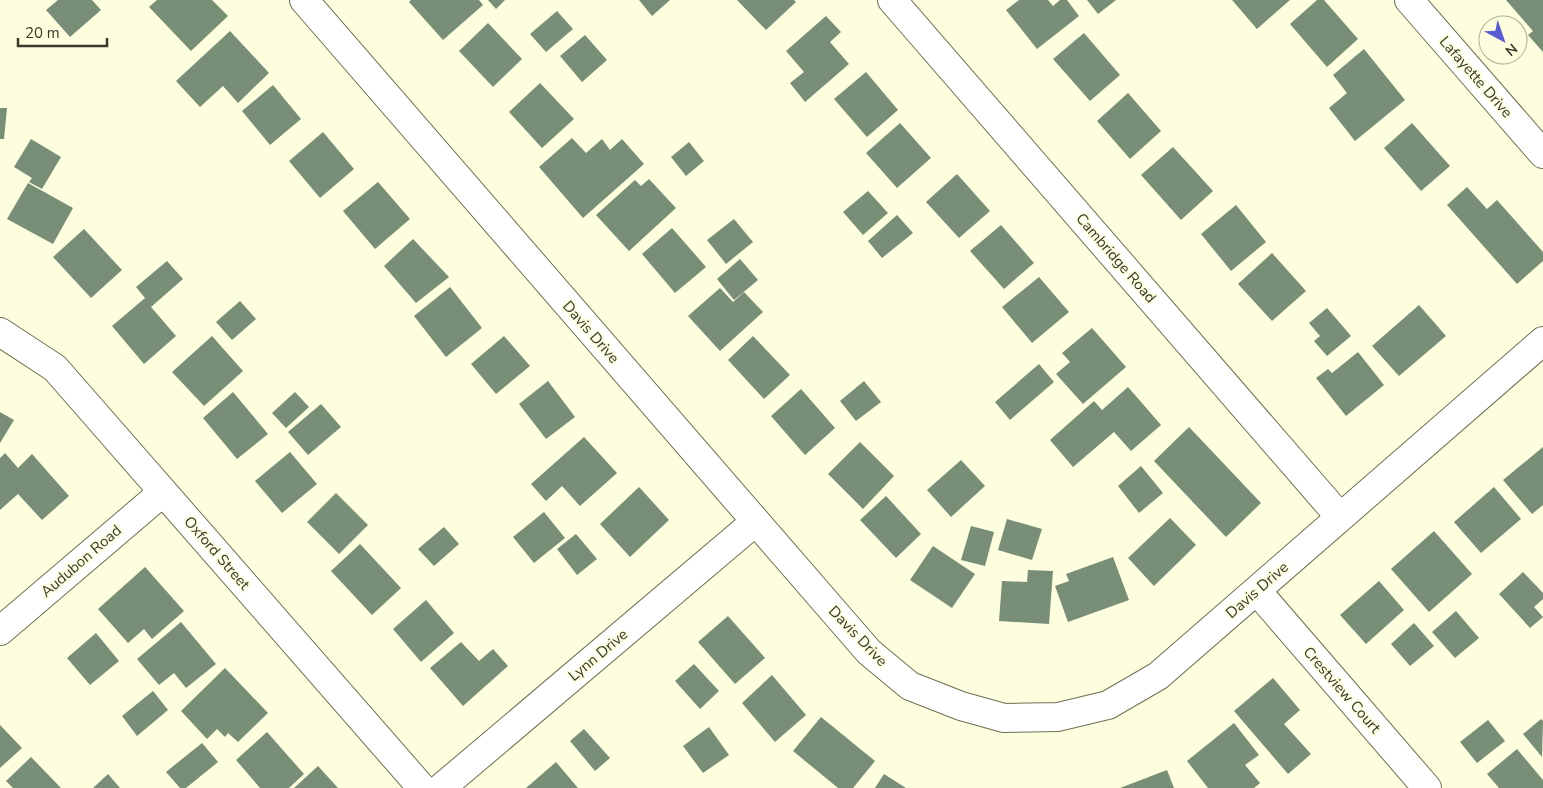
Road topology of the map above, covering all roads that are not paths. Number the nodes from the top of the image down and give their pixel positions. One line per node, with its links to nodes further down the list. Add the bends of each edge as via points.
1 (304, 0): 9 (street, Davis Drive)
2 (892, 0): 8 (street, Cambridge Road)
3 (1408, 0): 4 (street, Lafayette Drive)
4 (1543, 154)
5 (0, 332): 7 (street, Oxford Street, via 55,368)
6 (1543, 341): 8 (street, Davis Drive)
7 (163, 492): 11 (street, Audubon Road); 12 (street, Oxford Street)
8 (1340, 517): 10 (street, Davis Drive)
9 (755, 522): 10 (street, Davis Drive, via 869,652 910,686 960,706 1004,718 1058,717 1108,705 1158,676); 13 (street, Lynn Drive)
10 (1256, 591): 14 (street, Crestview Court)
11 (0, 631)
12 (422, 788)
13 (441, 788)
14 (1427, 788)

